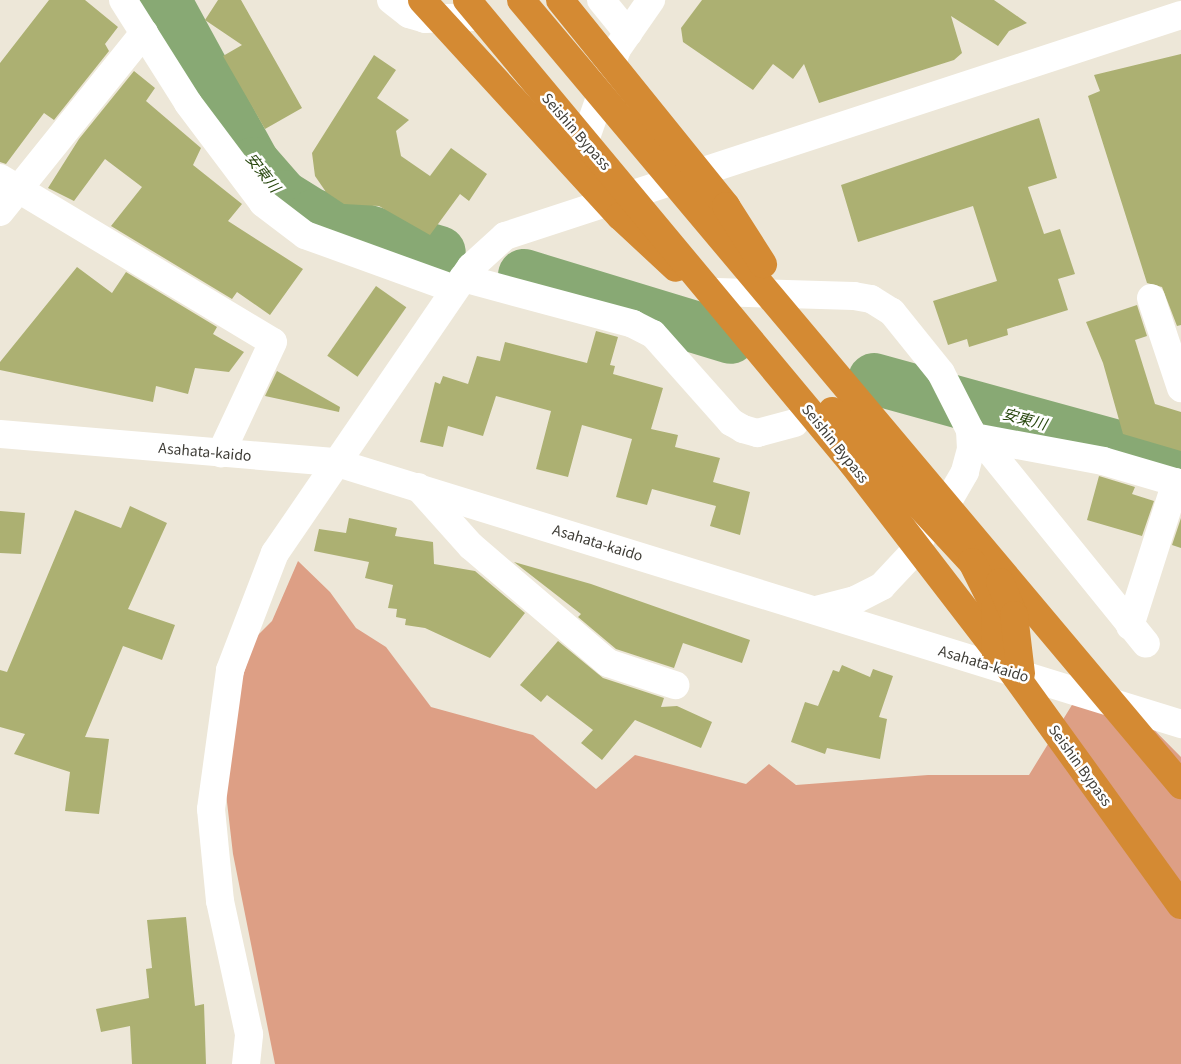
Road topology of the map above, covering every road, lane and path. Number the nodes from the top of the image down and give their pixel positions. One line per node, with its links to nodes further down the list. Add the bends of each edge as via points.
1 (123, 0): 11 (street)
2 (391, 0): 9 (street, via 409,14 424,19)
3 (422, 0): 23 (highway, via 620,216)
4 (520, 0): 24 (highway)
5 (528, 0): 13 (highway)
6 (560, 0): 24 (highway, via 726,206)
7 (601, 0): 12 (street)
8 (651, 0): 12 (street)
9 (467, 6): 14 (highway); 23 (highway, Seishin Bypass)
10 (1181, 15): 15 (street)
11 (144, 33): 16 (street); 19 (street, via 188,103 263,204 305,234)
12 (628, 33): 13 (street)
13 (603, 89): 14 (street); 15 (highway)
14 (583, 146): 17 (highway)
15 (679, 178): 17 (street); 21 (highway)
16 (8, 184): 18 (street); 29 (street, via 273,342)
17 (626, 196): 19 (street, via 505,236); 20 (highway)
18 (0, 212)
19 (459, 283): 26 (street, via 632,324 653,334 743,430 758,433); 30 (street)
20 (717, 292): 21 (street); 33 (highway)
21 (776, 292): 28 (street, via 871,299 892,312 942,373); 33 (highway)
22 (1151, 298): 25 (street)
23 (746, 332): 39 (highway, Seishin Bypass, via 866,479)
24 (815, 346): 38 (highway)
25 (1181, 388)
26 (795, 424)
27 (0, 434): 29 (street, Asahata-kaido)
28 (974, 435): 31 (street, via 1103,461); 31 (street, via 1138,635); 33 (street, via 966,472)
29 (221, 453): 30 (street, Asahata-kaido)
30 (334, 462): 32 (street, Asahata-kaido); 40 (street, via 275,554 230,670 211,809 220,901 249,1034)
31 (1179, 483)
32 (418, 487): 34 (street, Asahata-kaido); 36 (street, via 471,546 608,663)
33 (941, 508): 34 (street, via 911,555 882,586 855,600); 35 (highway, via 985,582 995,608)
34 (816, 610): 35 (street, Asahata-kaido)
35 (1008, 670): 37 (street, Asahata-kaido)
36 (676, 685)
37 (1181, 724)
38 (1181, 785)
39 (1181, 904)
40 (246, 1064)

